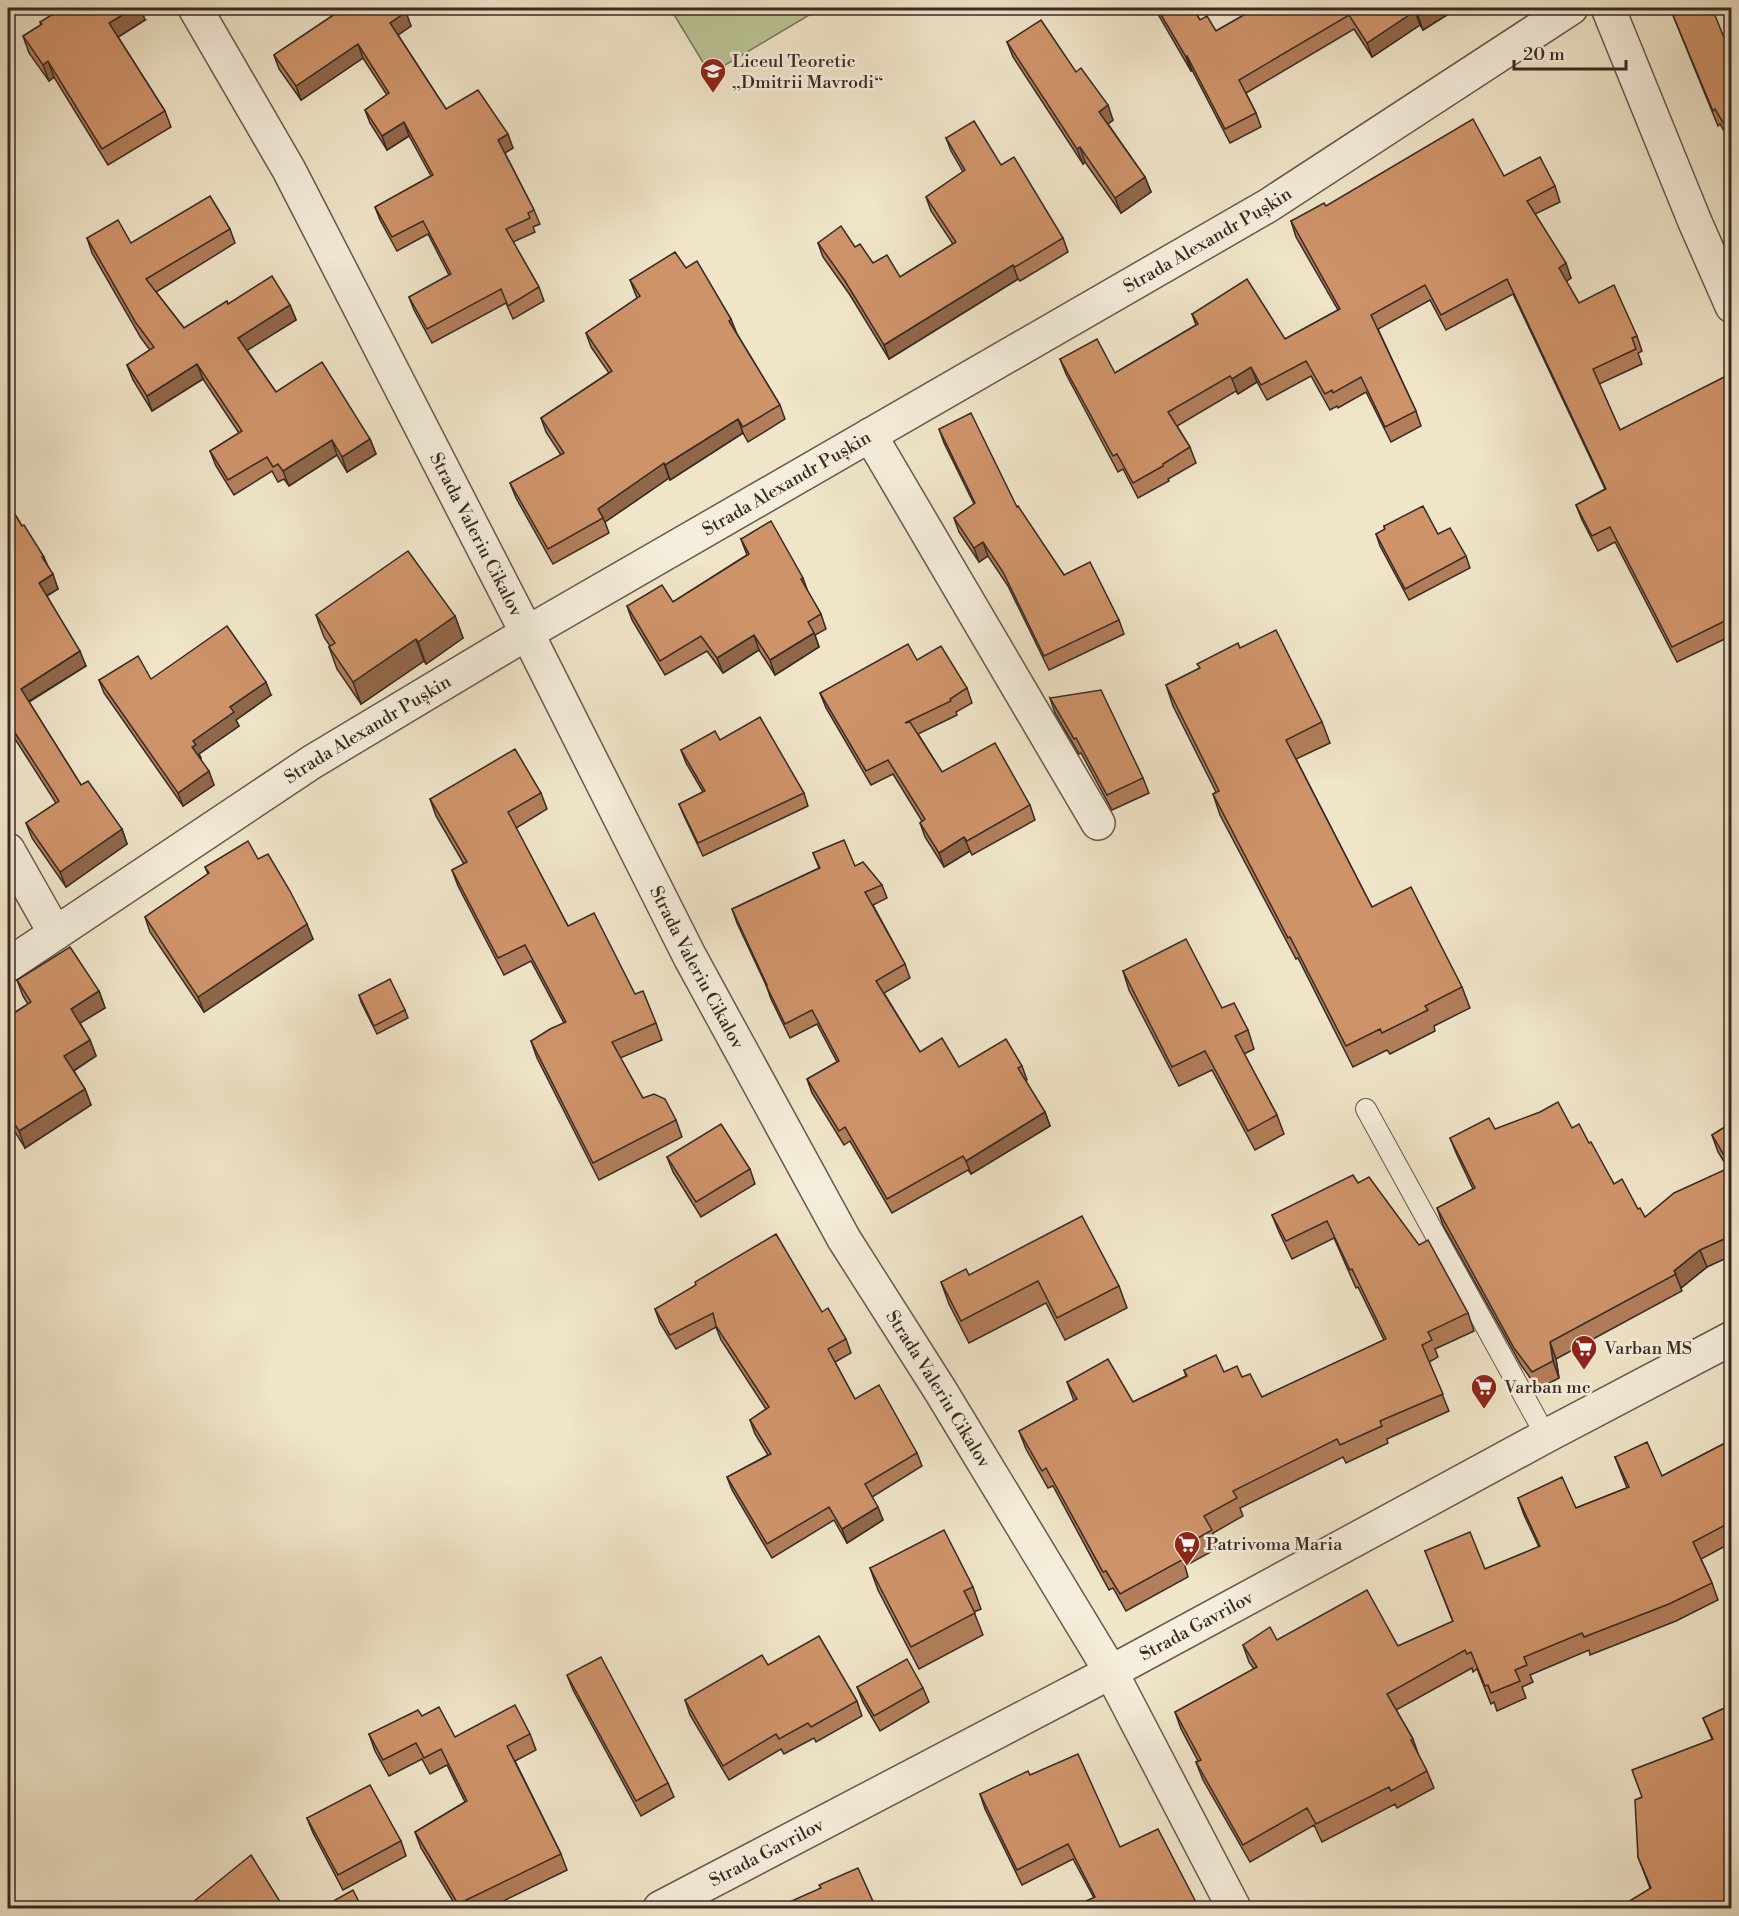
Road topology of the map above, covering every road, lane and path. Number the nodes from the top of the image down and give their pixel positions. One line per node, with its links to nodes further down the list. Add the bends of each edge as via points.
1 (195, 8): 6 (street, Strada Valeriu Cikalov, via 289,170)
2 (1571, 8): 5 (street, Strada Alexandr Pușkin, via 1269,205)
3 (1608, 8): 4 (street)
4 (1731, 306)
5 (870, 435): 6 (street, Strada Alexandr Pușkin); 7 (street)
6 (527, 633): 9 (street, Strada Alexandr Pușkin, via 312,762); 14 (street, Strada Valeriu Cikalov, via 690,957 844,1239)
7 (1098, 822)
8 (8, 850): 9 (street)
9 (55, 933): 10 (street, Strada Alexandr Pușkin)
10 (8, 965)
11 (1366, 1109): 13 (lane)
12 (1731, 1338): 13 (street, Strada Gavrilov)
13 (1546, 1436): 14 (street, Strada Gavrilov)
14 (1111, 1672): 15 (street, Strada Gavrilov); 16 (street, Strada Valeriu Cikalov)
15 (660, 1908)
16 (1234, 1908)

